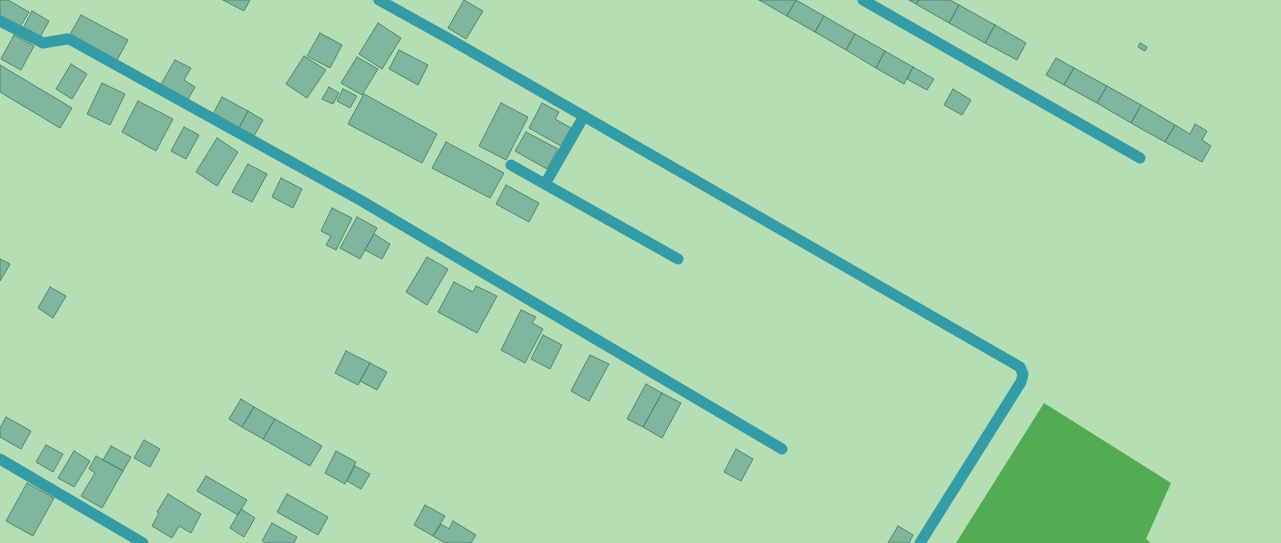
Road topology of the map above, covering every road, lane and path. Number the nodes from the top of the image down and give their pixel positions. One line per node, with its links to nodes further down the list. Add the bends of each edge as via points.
1 (379, 0): 4 (street)
2 (863, 0): 5 (street)
3 (0, 21): 9 (street, via 43,43 71,40 360,200)
4 (584, 116): 7 (street); 12 (street, via 1020,367 1023,374 1021,382)
5 (1140, 158)
6 (511, 165): 7 (street)
7 (545, 184): 8 (street)
8 (678, 259)
9 (782, 449)
10 (0, 459): 11 (street)
11 (143, 543)
12 (920, 543)

